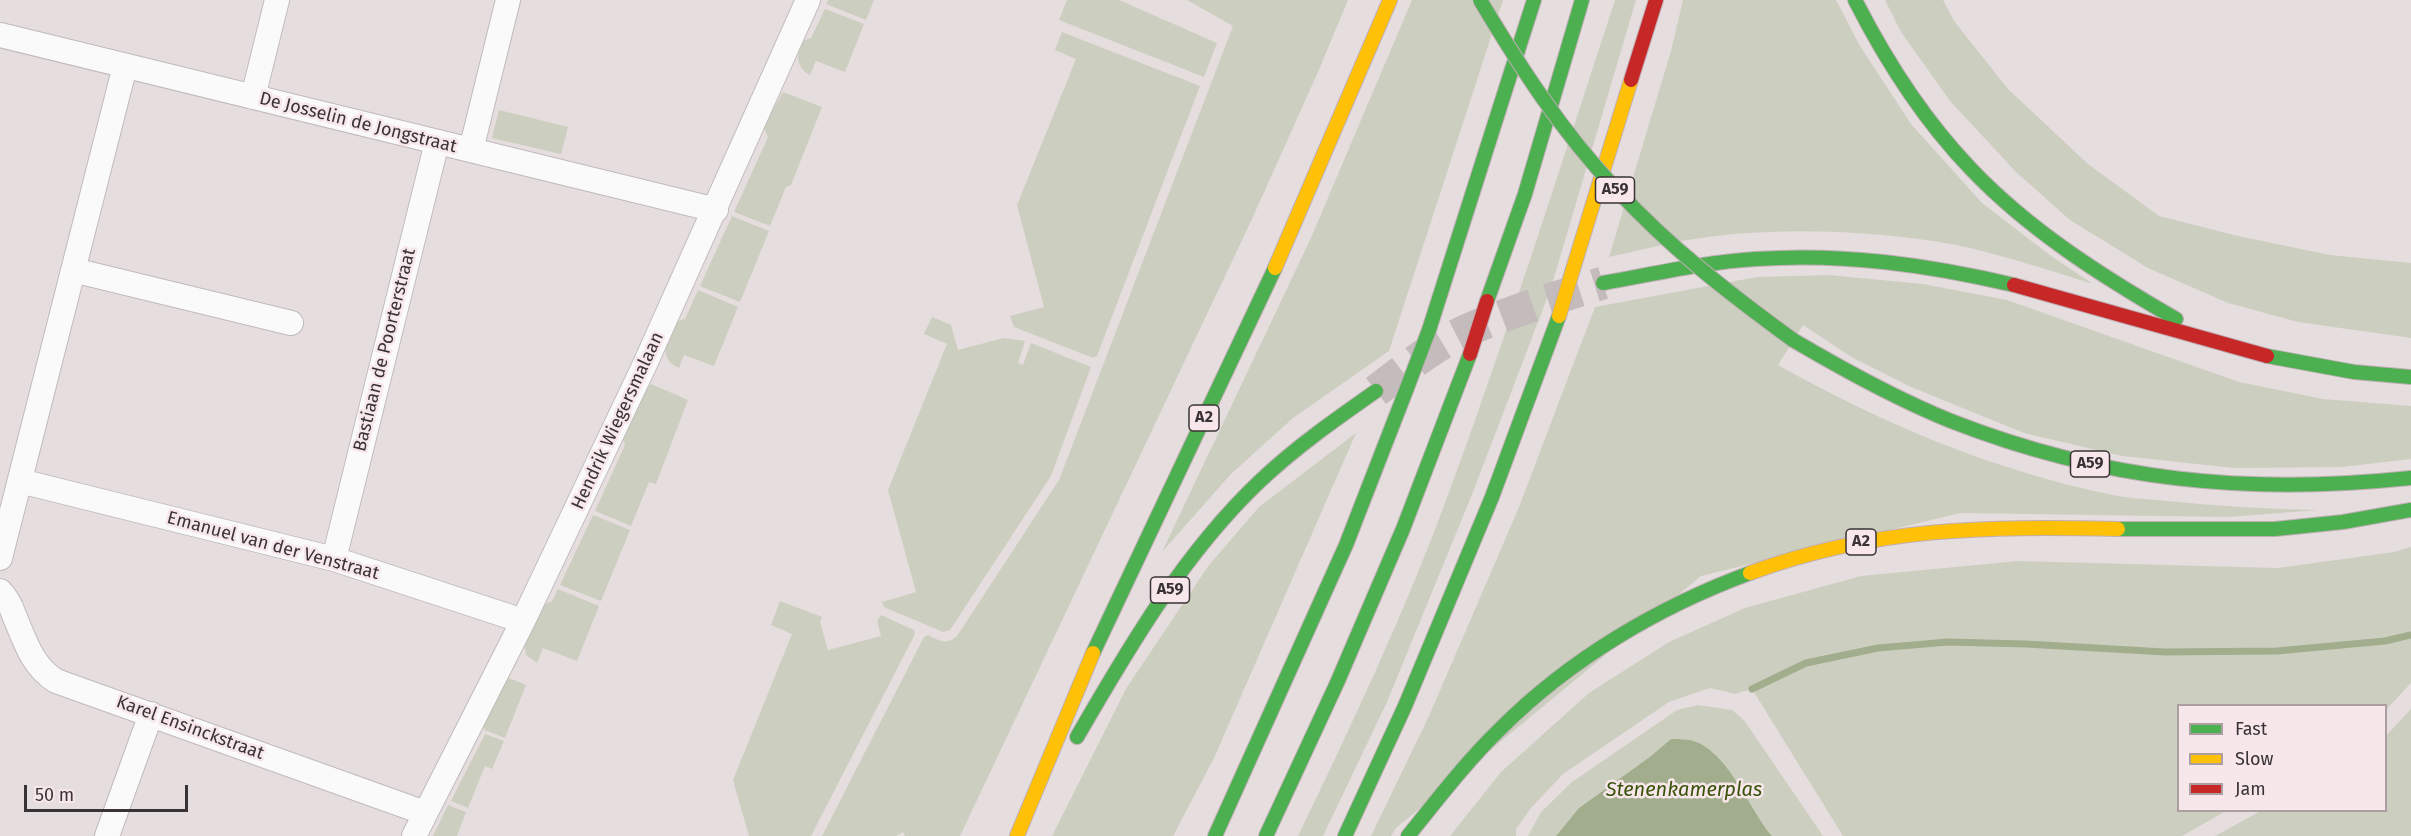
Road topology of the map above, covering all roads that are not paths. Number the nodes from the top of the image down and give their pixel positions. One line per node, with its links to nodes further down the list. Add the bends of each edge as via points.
1 (277, 0): 12 (street)
2 (508, 0): 14 (street)
3 (808, 0): 15 (street, Hendrik Wiegersmalaan)
4 (1390, 0): 33 (highway, A2, via 1291,235 1088,664)
5 (1480, 0): 22 (highway, A59, bridge, via 1543,103 1619,195 1690,263 1739,303 1850,374 1952,421 2019,445 2117,470 2231,484 2382,482)
6 (1534, 0): 34 (highway, bridge, via 1407,388 1346,545)
7 (1582, 0): 35 (highway, bridge, via 1525,194 1470,354 1403,529)
8 (1656, 0): 36 (highway, bridge, via 1559,316 1492,496 1405,706)
9 (1855, 0): 19 (highway, via 1878,44 1924,113 1988,186 2055,242 2131,294)
10 (0, 35): 11 (street, De Josselin de Jongstraat)
11 (125, 66): 12 (street, De Josselin de Jongstraat); 16 (street)
12 (253, 97): 13 (street, De Josselin de Jongstraat)
13 (437, 142): 14 (street, De Josselin de Jongstraat); 26 (street, Bastiaan de Poorterstraat)
14 (471, 150): 15 (street, De Josselin de Jongstraat)
15 (716, 210): 28 (street, Hendrik Wiegersmalaan)
16 (73, 270): 18 (street); 23 (street)
17 (1603, 283): 19 (highway, via 1757,259 1884,261 1971,275)
18 (291, 323)
19 (2222, 345): 20 (highway, via 2348,372)
20 (2411, 377)
21 (1376, 391): 33 (highway, A59, via 1301,445 1245,495 1201,544 1112,675)
22 (2411, 478)
23 (20, 481): 25 (street); 26 (street, Emanuel van der Venstraat)
24 (2411, 510): 37 (highway, A2, via 2312,526 2231,531 1961,529 1875,538 1780,562 1708,590 1631,629 1561,677 1463,766)
25 (0, 558)
26 (334, 559): 28 (street, Emanuel van der Venstraat)
27 (0, 591): 29 (street, Karel Ensinckstraat, via 42,672 56,681)
28 (523, 621): 30 (street, Hendrik Wiegersmalaan)
29 (151, 714): 30 (street, Karel Ensinckstraat); 31 (street)
30 (426, 813): 32 (street, Hendrik Wiegersmalaan)
31 (108, 836)
32 (414, 836)
33 (1019, 836)
34 (1215, 836)
35 (1266, 836)
36 (1345, 836)
37 (1408, 836)

